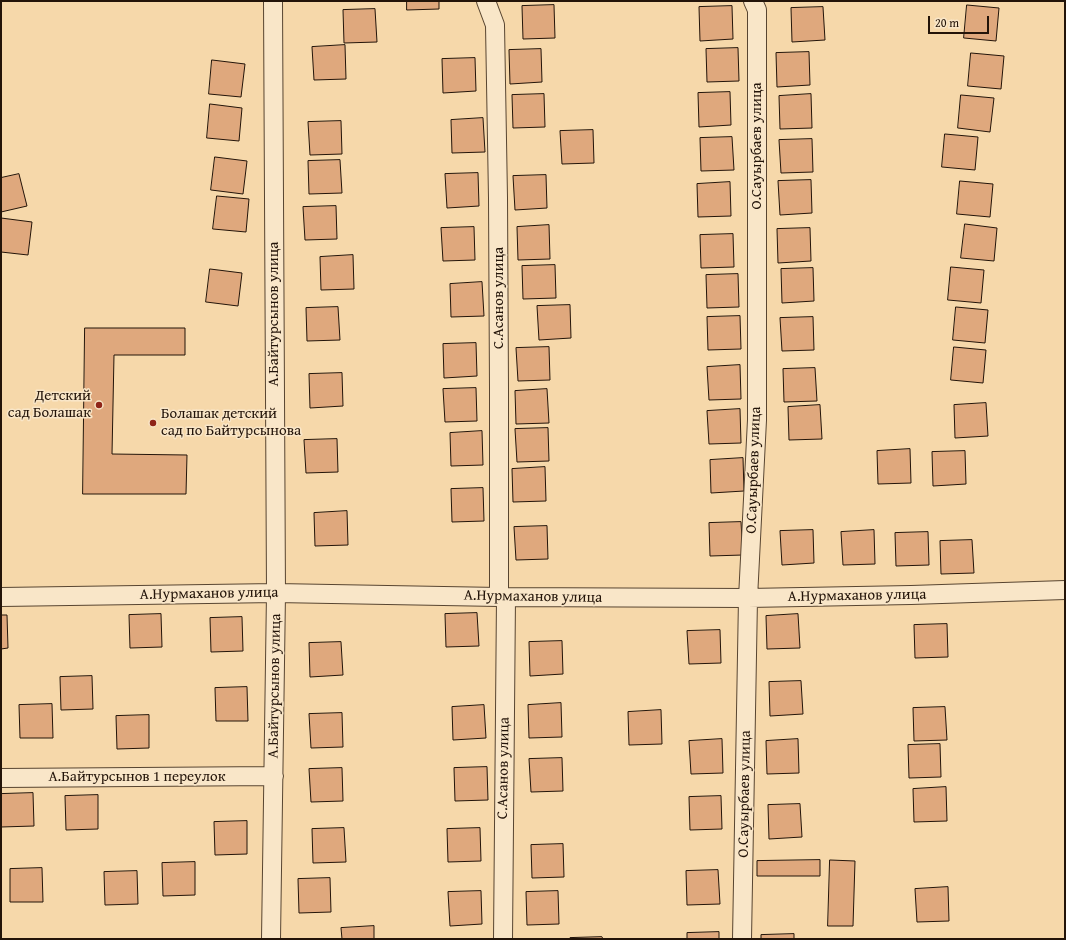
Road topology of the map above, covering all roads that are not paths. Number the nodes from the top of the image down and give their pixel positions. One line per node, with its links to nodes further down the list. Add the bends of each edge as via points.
1 (273, 1): 5 (street, А.Байтурсынов улица)
2 (486, 1): 7 (street, С.Асанов улица, via 495,25)
3 (753, 1): 8 (street, О.Сауырбаев улица, via 757,10 757,420)
4 (1065, 590): 8 (street, А.Нурмаханов улица)
5 (276, 592): 6 (street, А.Нурмаханов улица); 7 (street, А.Нурмаханов улица); 9 (street, А.Байтурсынов улица)
6 (1, 597)
7 (502, 597): 8 (street, А.Нурмаханов улица); 12 (street, С.Асанов улица)
8 (748, 598): 13 (street, О.Сауырбаев улица)
9 (274, 776): 10 (street, А.Байтурсынов 1 переулок); 11 (street, А.Байтурсынов улица)
10 (1, 778)
11 (271, 939)
12 (503, 939)
13 (742, 939)

